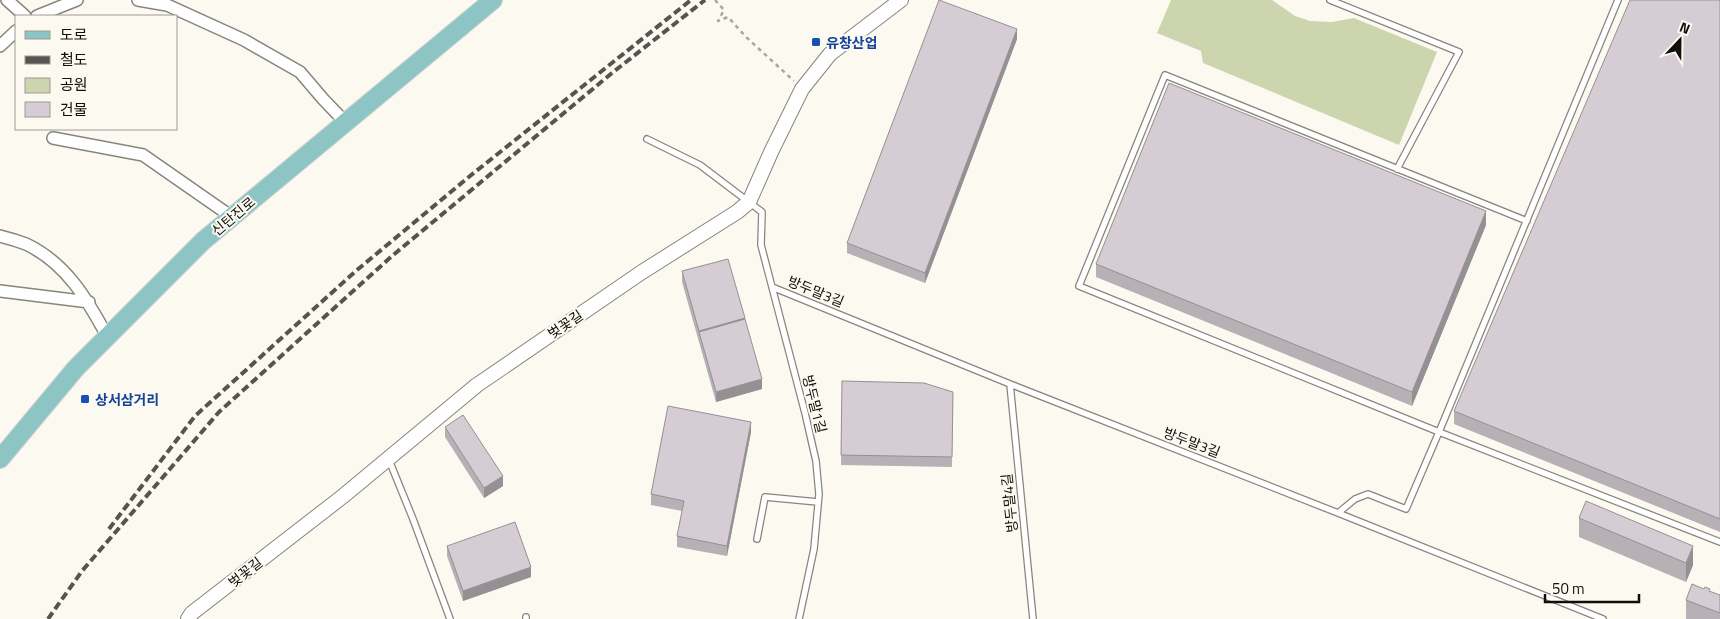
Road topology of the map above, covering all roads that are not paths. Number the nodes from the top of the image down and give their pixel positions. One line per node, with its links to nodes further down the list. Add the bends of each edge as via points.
1 (7, 0): 8 (street)
2 (77, 0): 9 (street)
3 (138, 0): 12 (street, via 167,5 244,40 300,72)
4 (493, 0): 12 (main road, 신탄진로)
5 (901, 0): 16 (street, 벚꽃길, via 830,54 802,89)
6 (1330, 0): 15 (lane, via 1459,52)
7 (1618, 0): 18 (lane)
8 (24, 15)
9 (40, 15)
10 (15, 32): 11 (street)
11 (0, 46)
12 (346, 122): 17 (main road, 신탄진로)
13 (53, 138): 17 (street, via 143,154)
14 (647, 139): 16 (lane, via 700,165)
15 (1398, 169): 18 (lane); 25 (lane, via 1165,75 1079,286)
16 (749, 202): 20 (lane, 방두말1길, via 762,212 761,245); 27 (street, 벚꽃길, via 477,385)
17 (232, 217): 23 (main road, 신탄진로, via 203,241)
18 (1526, 221): 25 (lane)
19 (0, 236): 22 (street, via 26,244 51,260)
20 (772, 287): 24 (lane, 방두말3길); 28 (lane, 방두말1길, via 816,461)
21 (0, 291): 22 (street)
22 (89, 302): 23 (street)
23 (108, 336): 26 (main road, 신탄진로, via 76,368)
24 (1010, 384): 29 (lane, 방두말3길); 35 (lane, 방두말4길)
25 (1438, 432): 29 (lane, via 1406,509 1368,494); 31 (lane)
26 (0, 459)
27 (388, 459): 32 (street, 벚꽃길); 33 (lane)
28 (818, 502): 30 (lane, via 765,497); 34 (lane, 방두말1길, via 814,549)
29 (1338, 512): 36 (lane, 방두말3길)
30 (757, 539)
31 (1720, 542)
32 (188, 619)
33 (450, 619)
34 (798, 619)
35 (1033, 619)
36 (1603, 619)

